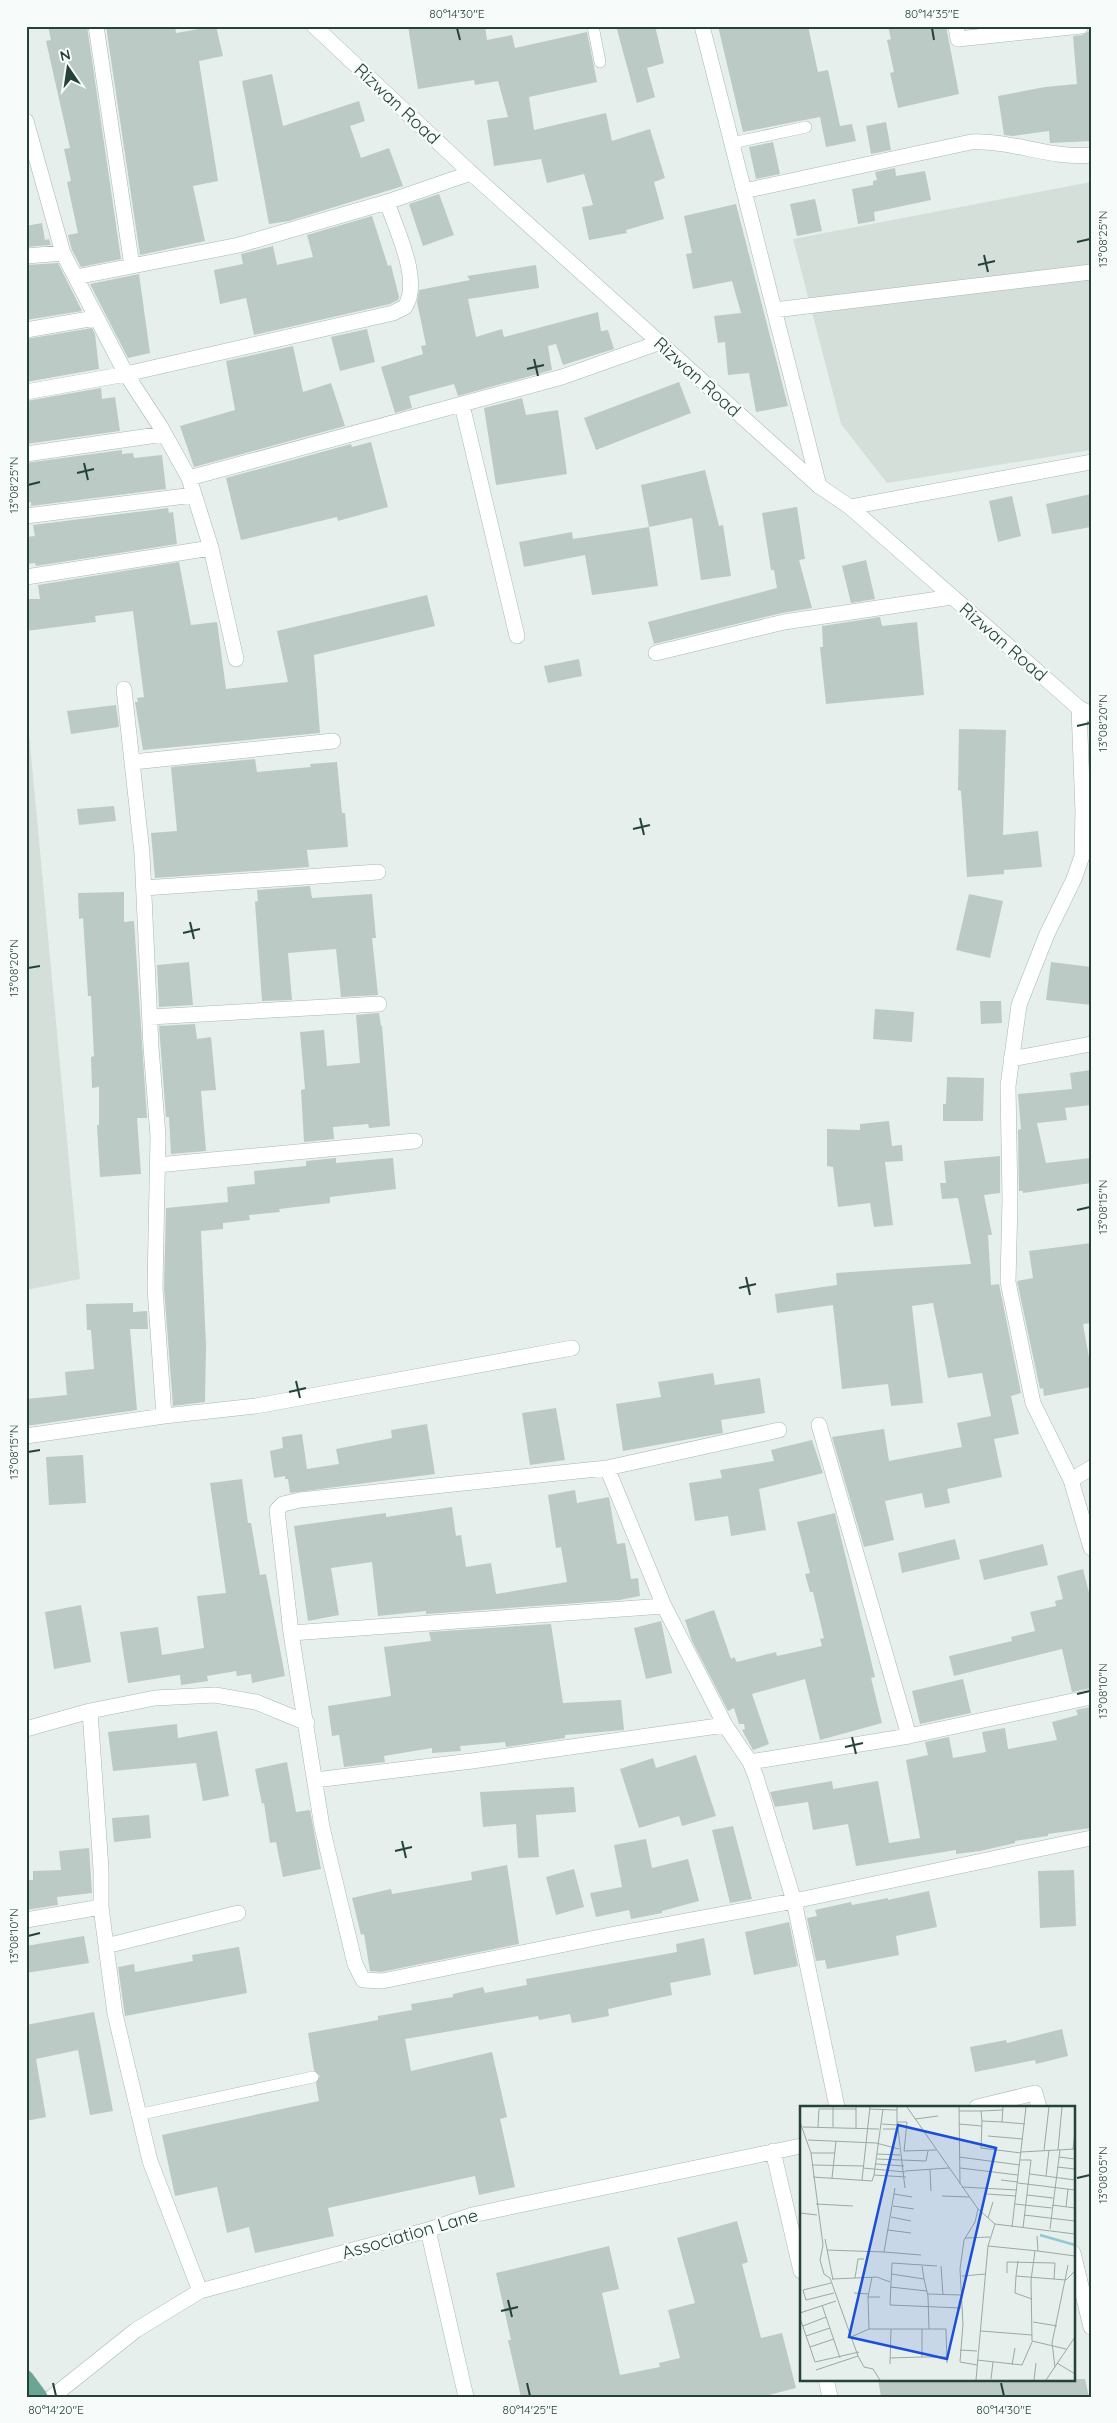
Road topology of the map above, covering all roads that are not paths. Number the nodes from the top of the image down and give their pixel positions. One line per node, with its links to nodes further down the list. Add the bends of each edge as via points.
1 (96, 26): 17 (street)
2 (314, 26): 12 (street, Rizwan Road)
3 (593, 26): 7 (lane)
4 (702, 26): 10 (street)
5 (956, 26): 6 (street, via 958,39)
6 (1081, 26)
7 (600, 62)
8 (26, 121): 15 (street)
9 (806, 127): 10 (lane)
10 (732, 143): 13 (street)
11 (1091, 155): 13 (street, via 1063,155 993,141 971,142)
12 (470, 173): 14 (street); 23 (street, Rizwan Road)
13 (744, 191): 20 (street)
14 (386, 202): 17 (street, via 240,246); 24 (street, via 410,272 411,291 405,307 393,313)
15 (63, 253): 16 (street); 19 (street)
16 (26, 256)
17 (132, 266): 19 (street)
18 (1091, 272): 20 (street)
19 (76, 277): 21 (street)
20 (774, 310): 31 (street)
21 (95, 318): 22 (street); 24 (street)
22 (26, 330)
23 (658, 342): 26 (street, via 562,377); 31 (street, Rizwan Road)
24 (126, 374): 25 (street); 27 (street)
25 (26, 392)
26 (462, 405): 30 (street); 38 (street)
27 (164, 434): 28 (street); 30 (street)
28 (26, 454)
29 (1091, 462): 33 (street)
30 (189, 478): 32 (street)
31 (819, 486): 33 (street, Rizwan Road)
32 (194, 495): 34 (street); 35 (street)
33 (850, 508): 37 (street, Rizwan Road)
34 (26, 516)
35 (211, 548): 36 (street); 40 (street)
36 (26, 577)
37 (952, 597): 39 (street, via 784,622); 42 (street, Rizwan Road)
38 (517, 636)
39 (656, 653)
40 (236, 659)
41 (124, 689): 44 (street)
42 (1085, 711): 50 (street, via 1082,856 1018,1006)
43 (333, 741): 44 (street)
44 (133, 762): 46 (street)
45 (378, 872): 46 (street)
46 (144, 888): 48 (street)
47 (378, 1004): 48 (street)
48 (150, 1017): 52 (street)
49 (1091, 1044): 50 (street)
50 (1012, 1059): 60 (street, via 1008,1086 1008,1282 1033,1403)
51 (415, 1141): 52 (street)
52 (157, 1165): 54 (street, via 155,1288)
53 (572, 1348): 54 (street, via 256,1406)
54 (164, 1416): 57 (street)
55 (820, 1425): 69 (street)
56 (779, 1430): 58 (street)
57 (26, 1436)
58 (607, 1468): 62 (street); 63 (street, via 283,1504 277,1510 276,1518)
59 (1091, 1468): 60 (street)
60 (1071, 1480): 61 (street)
61 (1091, 1548)
62 (664, 1606): 63 (street); 67 (street)
63 (291, 1633): 66 (street)
64 (1091, 1697): 69 (street)
65 (90, 1711): 66 (street, via 155,1698 215,1695 256,1702); 68 (street); 74 (street)
66 (307, 1722): 71 (street)
67 (725, 1725): 70 (street); 71 (street)
68 (26, 1729)
69 (909, 1736): 70 (street)
70 (750, 1762): 73 (street)
71 (315, 1780): 73 (street, via 335,1884 355,1964 363,1980 382,1982 615,1934)
72 (1091, 1838): 73 (street)
73 (794, 1902): 79 (street)
74 (101, 1907): 76 (street); 77 (street)
75 (238, 1913): 77 (street)
76 (26, 1920)
77 (106, 1946): 82 (street, via 115,2014)
78 (313, 2077): 82 (lane)
79 (837, 2106)
80 (981, 2106): 81 (street, via 1035,2093)
81 (1039, 2106)
82 (137, 2115): 88 (street, via 150,2161)
83 (800, 2146): 84 (street, Association Lane)
84 (772, 2150): 85 (street, Association Lane, via 472,2215); 87 (street)
85 (428, 2230): 88 (street, Association Lane); 94 (street)
86 (1074, 2257): 89 (street)
87 (800, 2266)
88 (200, 2291): 93 (street, Association Lane, via 136,2330)
89 (1091, 2327)
90 (26, 2378): 92 (main road)
91 (826, 2380): 95 (street)
92 (40, 2397)
93 (52, 2397)
94 (466, 2397)
95 (830, 2397)

